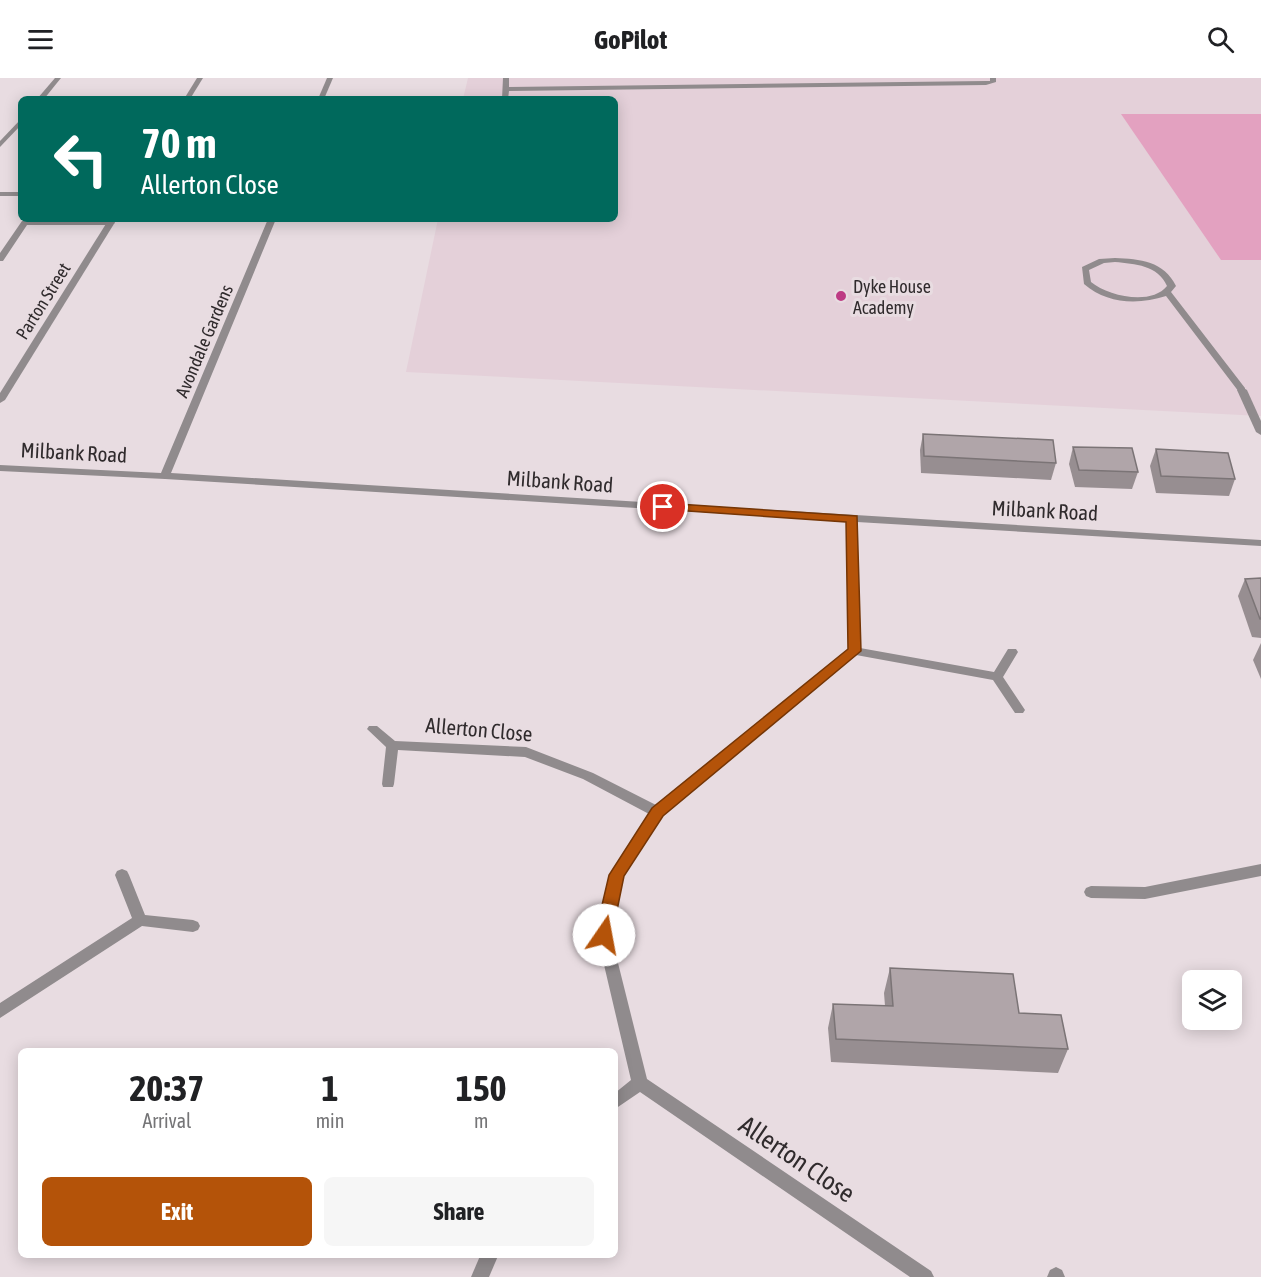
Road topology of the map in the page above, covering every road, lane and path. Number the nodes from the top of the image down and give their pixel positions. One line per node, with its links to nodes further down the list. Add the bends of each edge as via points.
1 (58, 78): 10 (street)
2 (200, 78): 11 (street)
3 (330, 78): 12 (street)
4 (506, 78): 9 (street)
5 (756, 78): 7 (street)
6 (993, 78): 7 (street, via 993,82 986,83)
7 (759, 86): 8 (street)
8 (562, 88): 9 (street); 14 (street)
9 (506, 89): 13 (street)
10 (43, 96)
11 (189, 96)
12 (322, 96)
13 (505, 96)
14 (561, 96)
15 (18, 124): 16 (street)
16 (0, 145)
17 (0, 194): 18 (street)
18 (18, 194)
19 (68, 222): 22 (street, via 25,223)
20 (111, 222): 24 (street, Parton Street)
21 (271, 222): 27 (street, Avondale Gardens)
22 (0, 259)
23 (1168, 293): 23 (street, via 1171,280 1165,274 1136,262 1102,261 1085,269 1086,282 1094,289 1119,298 1148,300); 25 (street, via 1242,390)
24 (1, 396)
25 (1261, 432)
26 (0, 468): 27 (street, Milbank Road)
27 (165, 476): 28 (street, Milbank Road)
28 (852, 519): 29 (street, Milbank Road); 30 (street)
29 (1261, 543)
30 (854, 651): 32 (street); 37 (street)
31 (1012, 652): 32 (street)
32 (997, 677): 33 (street)
33 (1019, 710)
34 (373, 729): 35 (street)
35 (392, 745): 36 (street); 37 (street, Allerton Close, via 526,752 588,776)
36 (388, 784)
37 (657, 812): 44 (street, via 616,875 604,935)
38 (1261, 870): 40 (street, via 1145,893)
39 (122, 875): 41 (street)
40 (1092, 892)
41 (140, 920): 42 (street); 43 (street)
42 (193, 926)
43 (0, 1011)
44 (640, 1083): 45 (street); 48 (street, Allerton Close)
45 (618, 1100)
46 (488, 1258): 47 (street)
47 (480, 1277)
48 (925, 1277)

